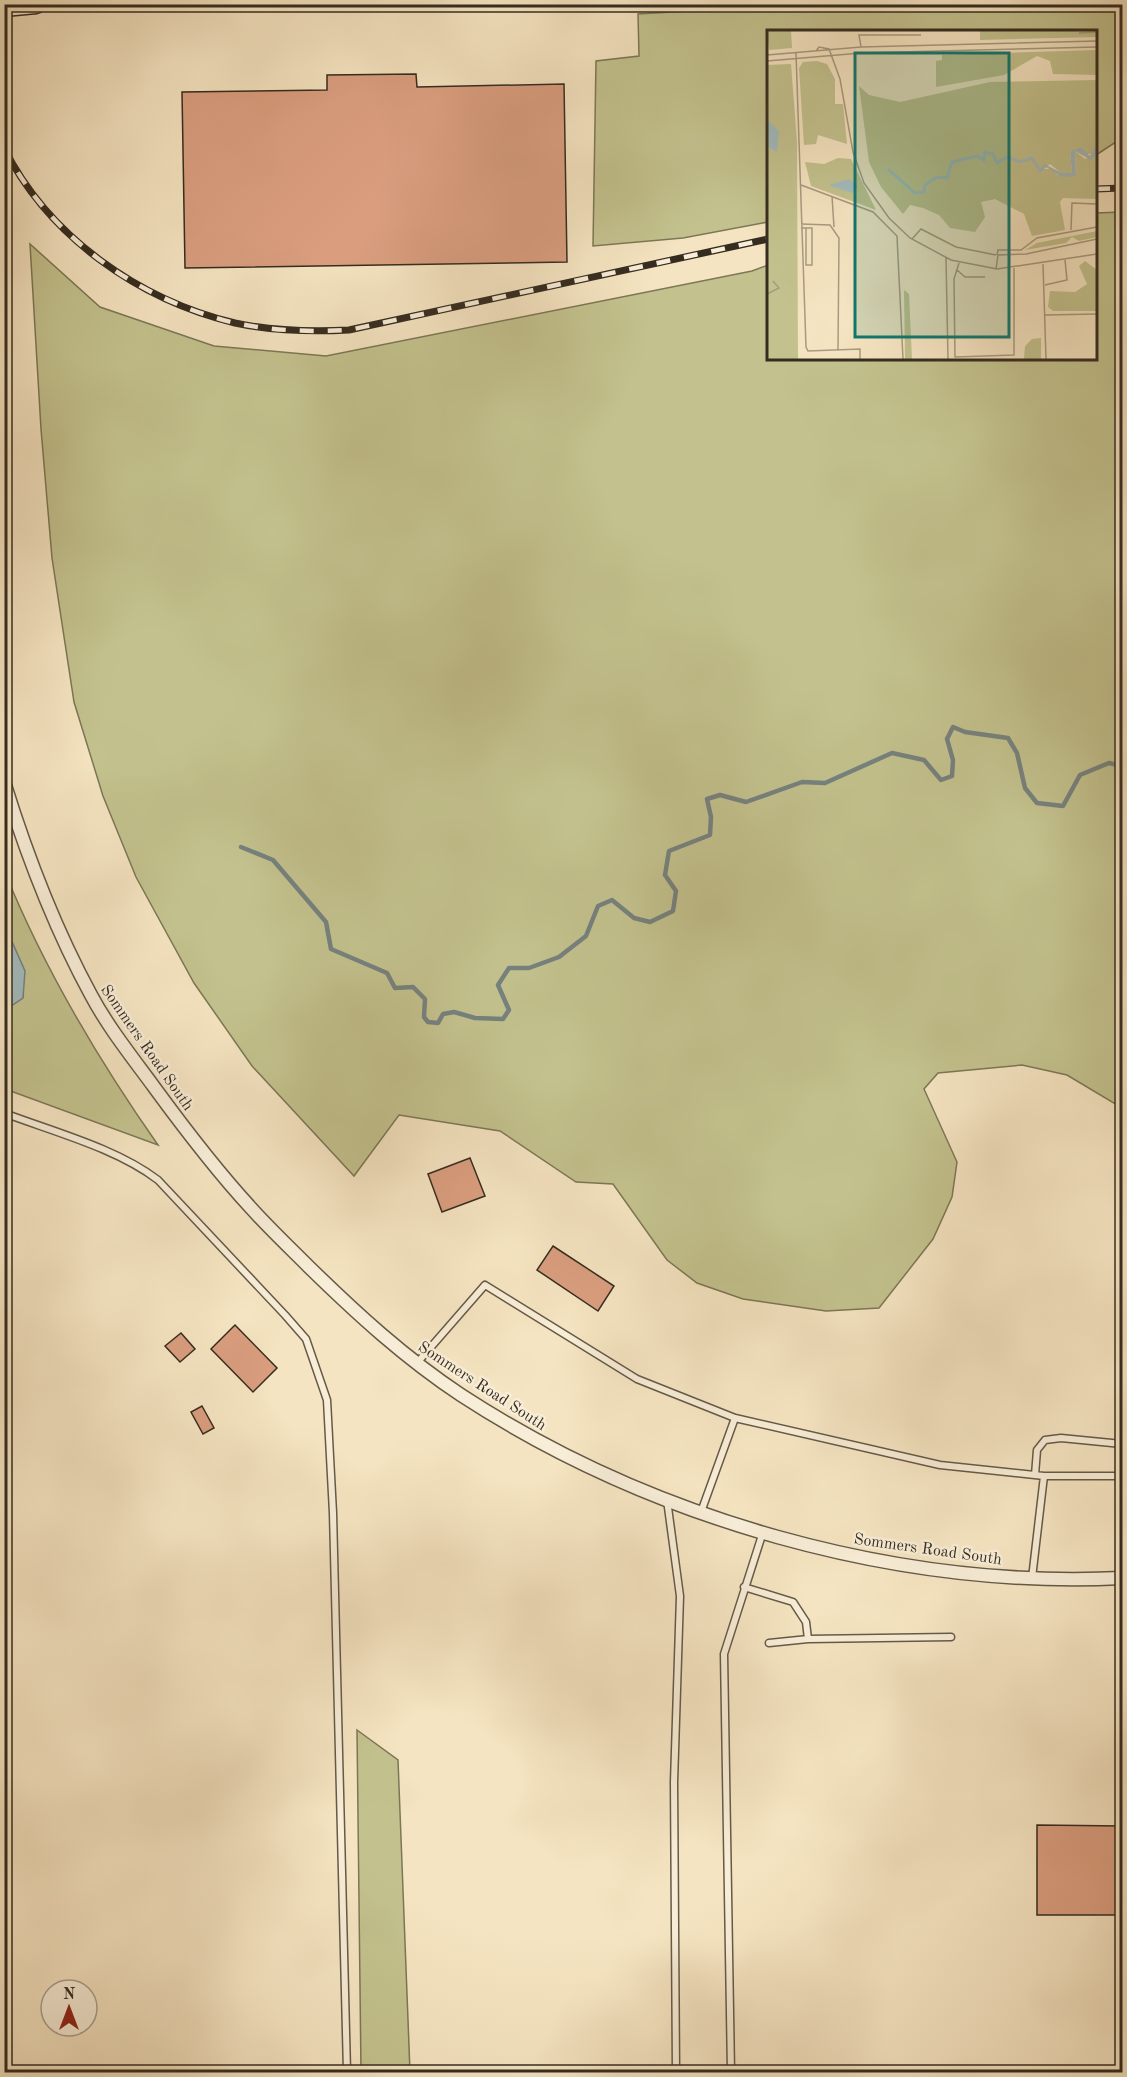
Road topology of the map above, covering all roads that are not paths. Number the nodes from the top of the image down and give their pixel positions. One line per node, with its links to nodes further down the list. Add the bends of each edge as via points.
1 (36, 4): 2 (main road)
2 (4, 7)
3 (4, 782): 5 (street, Sommers Road South, via 39,885 93,999 178,1121 251,1208 378,1333)
4 (4, 1113): 20 (lane, via 111,1153 145,1170 306,1339 327,1400)
5 (417, 1364): 6 (lane, via 485,1285 638,1379); 11 (street, Sommers Road South, via 539,1441)
6 (735, 1418): 8 (lane, via 940,1464); 12 (lane)
7 (1122, 1444): 8 (lane, via 1045,1440 1037,1450)
8 (1035, 1475): 9 (lane)
9 (1044, 1476): 10 (lane); 15 (lane)
10 (1122, 1476)
11 (667, 1499): 12 (street, Sommers Road South); 21 (lane, via 680,1596 674,1782)
12 (701, 1512): 13 (street, Sommers Road South)
13 (763, 1532): 15 (street, Sommers Road South, via 873,1559); 16 (lane)
14 (1122, 1578): 15 (street, Sommers Road South)
15 (1032, 1579)
16 (744, 1587): 18 (lane, via 793,1602 806,1622); 22 (lane, via 724,1654)
17 (951, 1637): 18 (lane)
18 (808, 1639): 19 (lane)
19 (769, 1642)
20 (347, 2073)
21 (676, 2073)
22 (731, 2073)

